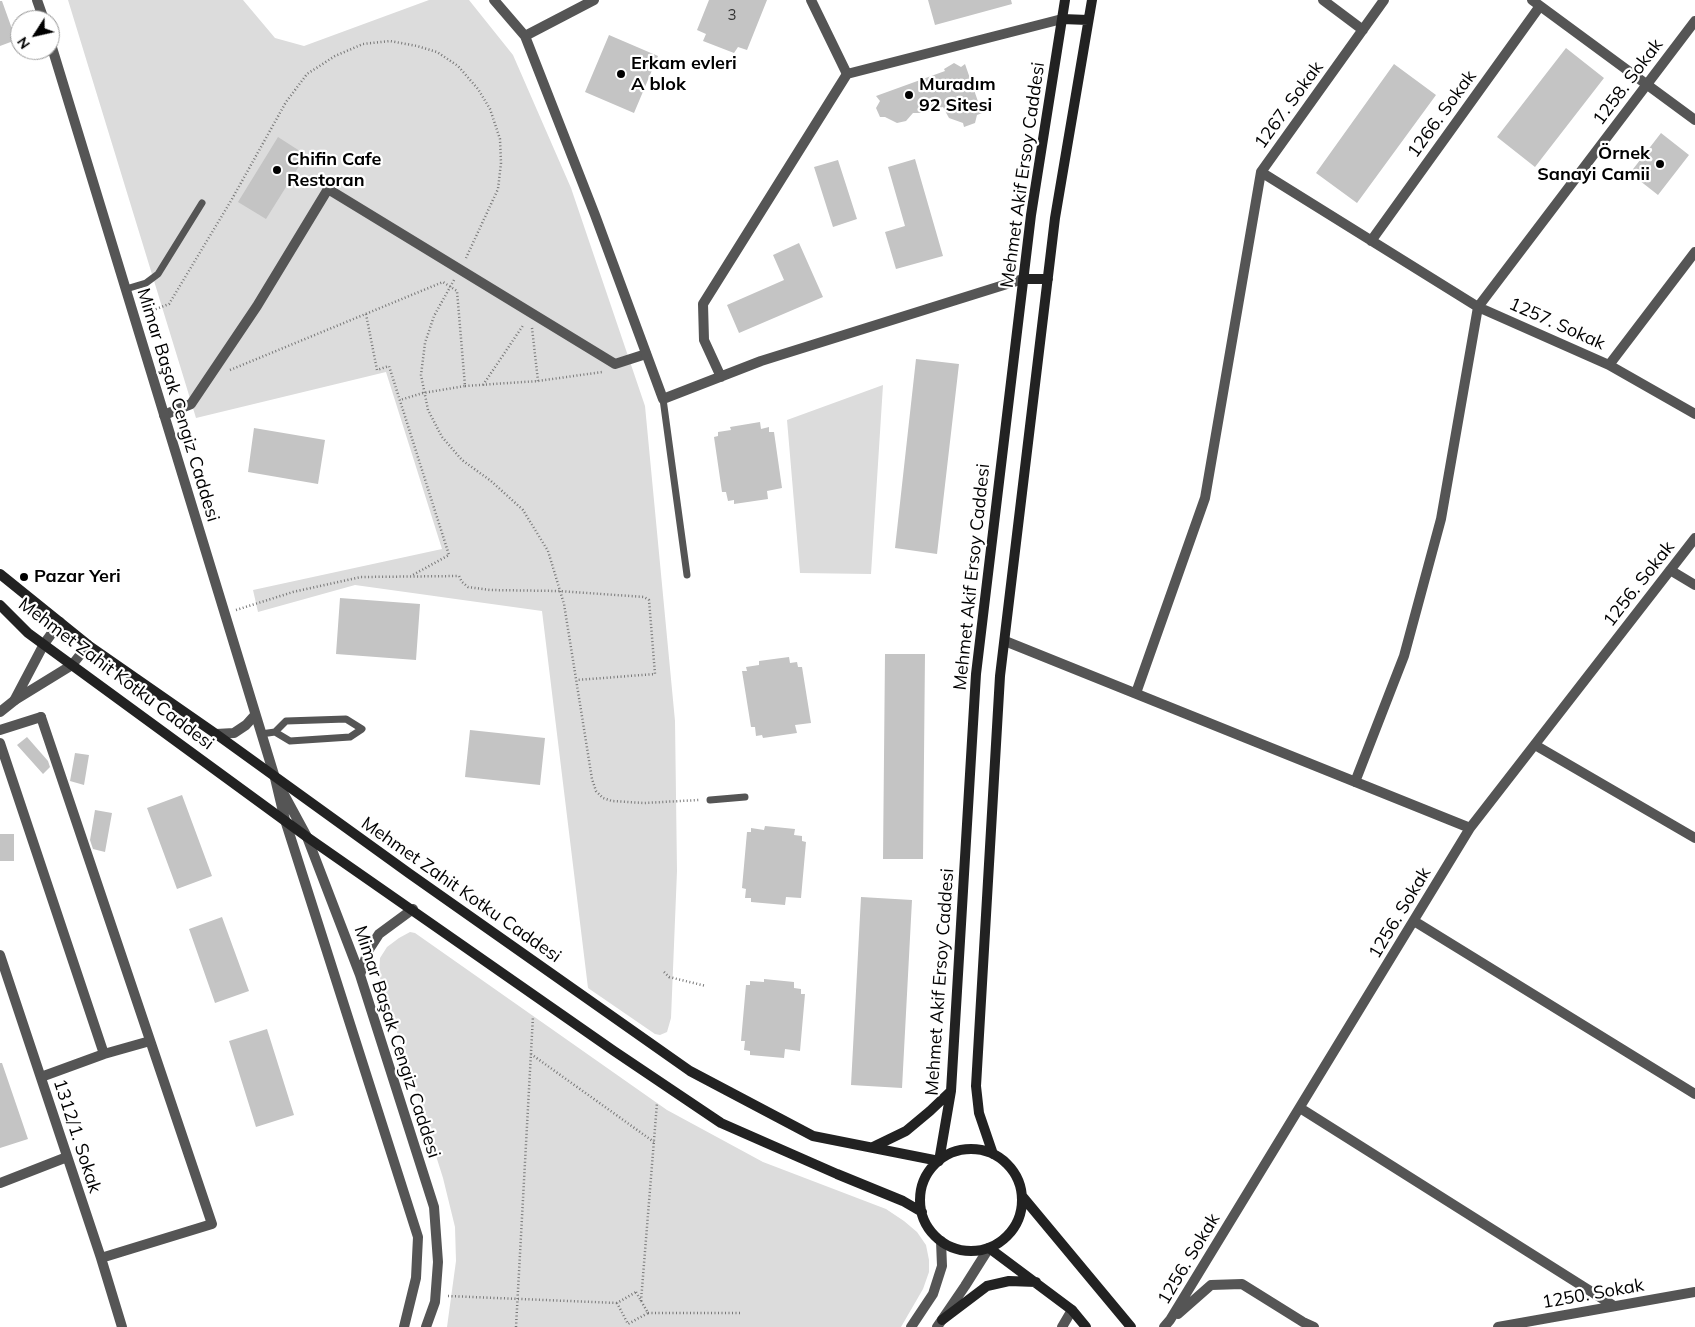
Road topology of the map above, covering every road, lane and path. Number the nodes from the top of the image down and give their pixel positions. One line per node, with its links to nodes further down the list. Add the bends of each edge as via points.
1 (494, 0): 13 (street)
2 (594, 0): 13 (street)
3 (812, 0): 15 (street)
4 (1065, 0): 9 (main road, Mehmet Akif Ersoy Caddesi)
5 (1092, 0): 10 (main road)
6 (1323, 0): 12 (street)
7 (1384, 0): 12 (street, 1267. Sokak)
8 (1536, 3): 16 (street); 20 (street, 1266. Sokak)
9 (1062, 19): 10 (main road); 15 (street); 23 (main road, Mehmet Akif Ersoy Caddesi)
10 (1088, 20): 24 (main road)
11 (1695, 21): 16 (street, 1258. Sokak)
12 (1363, 30): 18 (street, 1267. Sokak)
13 (525, 36): 31 (street)
14 (56, 60): 26 (street, Mimar Başak Cengiz Caddesi)
15 (847, 74): 35 (street, via 703,304 704,340)
16 (1646, 85): 17 (street); 27 (street, 1258. Sokak)
17 (1695, 120)
18 (1261, 172): 20 (street, 1267. Sokak); 59 (street, via 1205,498)
19 (202, 203): 26 (lane, via 158,274 146,283)
20 (1371, 241): 27 (street, 1257. Sokak)
21 (1695, 252): 33 (street, 1257. Sokak)
22 (460, 270): 25 (path); 28 (street); 30 (path, via 498,189 500,139 490,109 458,66 438,52 390,41 362,44 307,74 286,102 169,304); 34 (street, via 328,189 257,306)
23 (1023, 279): 24 (main road); 35 (street); 88 (main road, Mehmet Akif Ersoy Caddesi, via 976,674)
24 (1048, 279): 54 (main road)
25 (451, 286): 29 (path, via 443,282); 38 (path, via 457,291); 39 (path, via 434,316 425,343)
26 (126, 289): 30 (street, Mimar Başak Cengiz Caddesi)
27 (1478, 307): 33 (street, 1257. Sokak); 70 (street, via 1441,519 1404,656)
28 (531, 313): 32 (street); 36 (path); 37 (path)
29 (366, 314): 34 (path, via 226,371); 41 (path, via 377,370 390,366)
30 (134, 317): 43 (street, Mimar Başak Cengiz Caddesi)
31 (646, 354): 32 (street); 40 (street)
32 (615, 364): 36 (path, via 606,372)
33 (1608, 364): 42 (street)
34 (214, 369): 43 (street, via 190,404)
35 (721, 377): 40 (street)
36 (538, 382): 37 (path)
37 (483, 385): 38 (path)
38 (465, 386): 39 (path)
39 (424, 393): 41 (path); 50 (path, via 428,410 442,437 462,460 523,510 548,551)
40 (663, 399): 47 (lane)
41 (400, 400): 48 (path, via 449,555)
42 (1695, 414)
43 (164, 415): 52 (street, Mimar Başak Cengiz Caddesi)
44 (1695, 538): 45 (street, 1256. Sokak)
45 (1670, 570): 49 (street); 68 (street, 1256. Sokak)
46 (0, 574): 53 (main road, Mehmet Zahit Kotku Caddesi)
47 (687, 575)
48 (409, 577): 50 (path, via 459,576 468,587); 52 (path, via 361,577 293,592)
49 (1695, 585)
50 (560, 591): 58 (path); 58 (path, via 649,600 655,674)
51 (0, 605): 55 (main road, Mehmet Zahit Kotku Caddesi)
52 (224, 613): 62 (street, Mimar Başak Cengiz Caddesi)
53 (60, 622): 55 (street); 56 (main road, Mehmet Zahit Kotku Caddesi)
54 (1005, 641): 59 (street); 94 (main road, via 1000,676 976,1086 979,1113)
55 (44, 644): 57 (main road, Mehmet Zahit Kotku Caddesi); 60 (street)
56 (88, 645): 57 (street); 65 (main road, Mehmet Zahit Kotku Caddesi)
57 (72, 665): 60 (street); 73 (main road, Mehmet Zahit Kotku Caddesi)
58 (577, 680): 72 (path, via 592,779 602,798 644,803)
59 (1136, 693): 70 (street)
60 (15, 700): 61 (street)
61 (0, 712)
62 (255, 715): 65 (street, via 234,733); 66 (street, Mimar Başak Cengiz Caddesi)
63 (0, 730): 84 (street, via 41,717)
64 (275, 732): 64 (lane, via 290,741 350,737 362,729 346,719 286,721); 66 (lane)
65 (216, 734): 69 (main road, Mehmet Zahit Kotku Caddesi)
66 (262, 734): 69 (street, Mimar Başak Cengiz Caddesi)
67 (0, 743): 85 (street)
68 (1535, 745): 74 (street, 1256. Sokak); 76 (street)
69 (275, 778): 73 (street, Mimar Başak Cengiz Caddesi); 75 (street, Mimar Başak Cengiz Caddesi); 93 (main road, Mehmet Zahit Kotku Caddesi, via 690,1071 813,1136)
70 (1355, 782): 74 (street)
71 (745, 797): 72 (lane)
72 (710, 800)
73 (285, 820): 75 (main road, Mehmet Zahit Kotku Caddesi); 115 (street, Mimar Başak Cengiz Caddesi, via 418,1237 416,1278)
74 (1470, 828): 78 (street, 1256. Sokak)
75 (307, 836): 77 (main road, Mehmet Zahit Kotku Caddesi); 81 (street, Mimar Başak Cengiz Caddesi)
76 (1695, 838)
77 (413, 909): 81 (street, via 379,934 368,951); 99 (main road, Mehmet Zahit Kotku Caddesi, via 721,1123 903,1200)
78 (1414, 921): 89 (street); 91 (street, 1256. Sokak)
79 (0, 955): 87 (street, 1312/1. Sokak)
80 (664, 972): 82 (path, via 669,977)
81 (360, 975): 105 (street, Mimar Başak Cengiz Caddesi, via 434,1207 438,1262)
82 (706, 986)
83 (533, 1016): 86 (path)
84 (150, 1041): 85 (street); 102 (street, via 212,1224)
85 (104, 1054): 87 (street)
86 (531, 1054): 92 (path); 106 (path)
87 (41, 1077): 95 (street, 1312/1. Sokak)
88 (951, 1091): 93 (main road, via 906,1130); 96 (main road, Mehmet Akif Ersoy Caddesi)
89 (1695, 1094)
90 (657, 1103): 92 (path)
91 (1300, 1108): 109 (street); 114 (street, 1256. Sokak)
92 (654, 1142): 107 (path)
93 (873, 1148): 96 (main road, Mehmet Zahit Kotku Caddesi)
94 (993, 1154): 96 (main road, via 965,1150 951,1153); 98 (main road, via 1013,1171)
95 (67, 1157): 97 (street); 102 (street, 1312/1. Sokak)
96 (938, 1161): 99 (main road, via 923,1184)
97 (0, 1182)
98 (1022, 1196): 101 (main road, via 1022,1207 1014,1228); 123 (main road)
99 (922, 1212): 100 (main road, via 926,1223)
100 (942, 1241): 101 (main road, via 964,1251); 120 (street, via 942,1266 933,1294)
101 (989, 1248): 103 (main road); 113 (street)
102 (101, 1258): 116 (street, 1312/1. Sokak)
103 (1036, 1282): 110 (main road); 113 (main road, via 1009,1281 986,1286)
104 (1695, 1292): 109 (street, 1250. Sokak)
105 (435, 1299): 106 (path); 117 (street, Mimar Başak Cengiz Caddesi); 118 (street)
106 (518, 1299): 108 (path); 119 (path)
107 (641, 1301): 108 (path, via 636,1292); 111 (path)
108 (617, 1303): 111 (path, via 628,1324)
109 (1614, 1306): 125 (street, 1250. Sokak)
110 (1072, 1310): 121 (street); 122 (main road)
111 (648, 1313): 112 (path)
112 (741, 1313)
113 (939, 1323)
114 (1167, 1324): 124 (street, via 1211,1285 1242,1284)
115 (403, 1326)
116 (122, 1327)
117 (426, 1327)
118 (433, 1327)
119 (516, 1327)
120 (911, 1327)
121 (1062, 1327)
122 (1086, 1327)
123 (1131, 1327)
124 (1314, 1327)
125 (1498, 1327)

